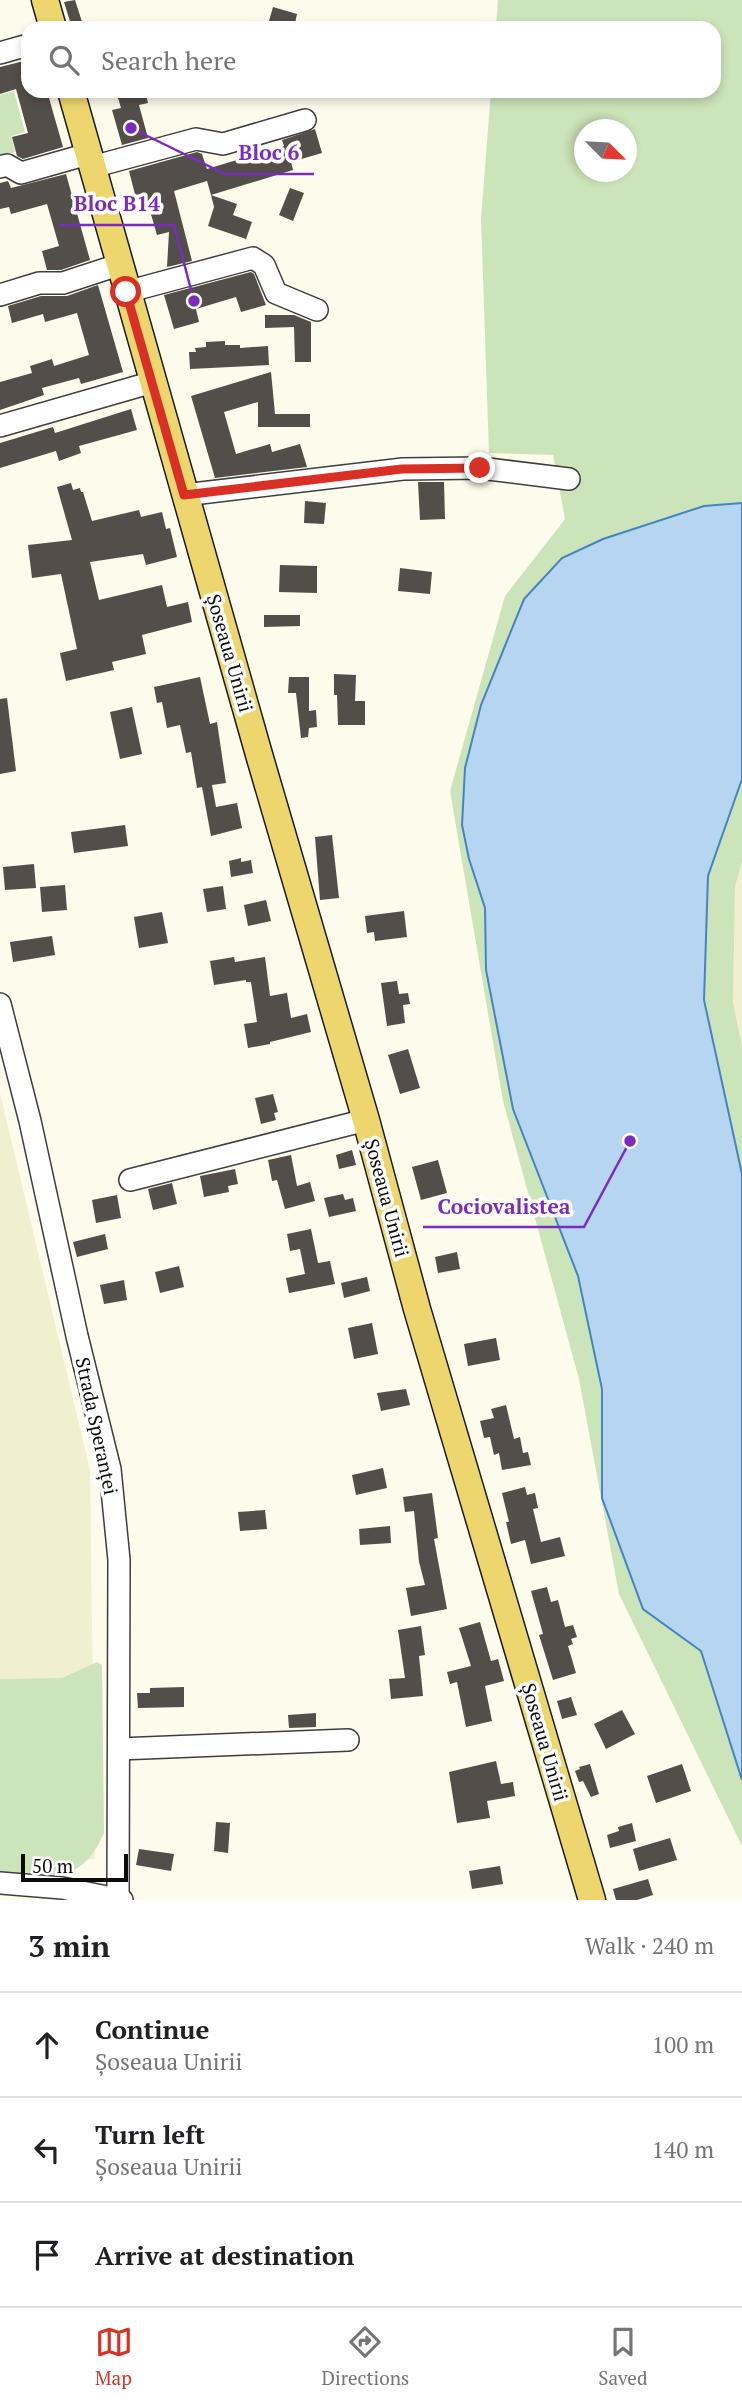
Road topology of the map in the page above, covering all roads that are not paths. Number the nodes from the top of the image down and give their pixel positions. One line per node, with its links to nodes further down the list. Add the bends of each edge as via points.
1 (45, 0): 2 (main road)
2 (51, 21)
3 (21, 47): 4 (street)
4 (0, 52)
5 (73, 98): 7 (main road, Șoseaua Unirii)
6 (305, 120): 7 (street, via 223,144 196,139)
7 (90, 160): 8 (street, via 21,173 7,165); 9 (main road, Șoseaua Unirii)
8 (0, 167)
9 (118, 265): 10 (main road, Șoseaua Unirii); 11 (street, via 63,283 39,283)
10 (126, 292): 12 (street, via 253,258 264,265 276,293); 13 (main road, Șoseaua Unirii)
11 (0, 295)
12 (317, 310)
13 (153, 382): 14 (street); 16 (main road, Șoseaua Unirii)
14 (0, 426)
15 (569, 479): 16 (street, via 480,468 402,469)
16 (184, 495): 18 (main road, Șoseaua Unirii)
17 (0, 1004): 21 (street, Strada Speranței, via 110,1469 119,1560)
18 (366, 1120): 19 (street); 24 (main road, Șoseaua Unirii)
19 (130, 1181)
20 (348, 1740): 21 (street)
21 (119, 1749): 23 (street, Strada Speranței)
22 (0, 1883): 23 (street)
23 (120, 1899)
24 (592, 1900)

